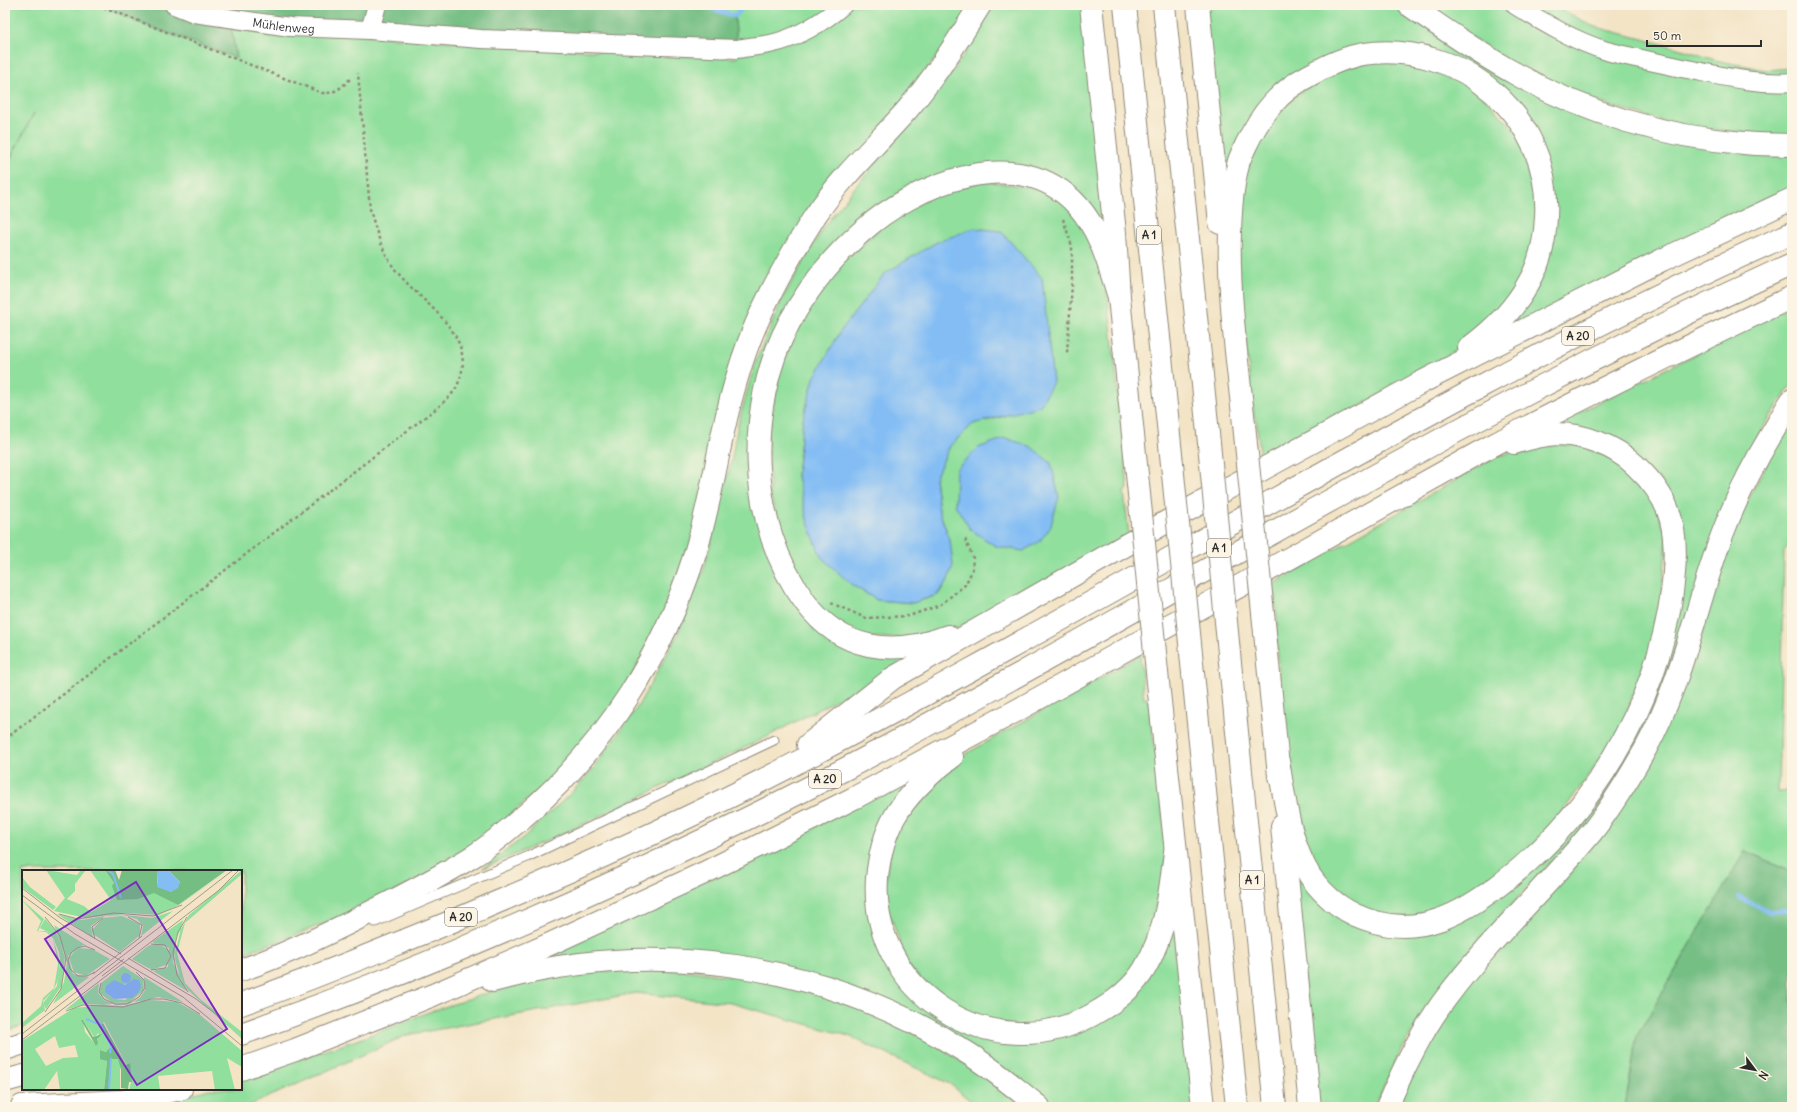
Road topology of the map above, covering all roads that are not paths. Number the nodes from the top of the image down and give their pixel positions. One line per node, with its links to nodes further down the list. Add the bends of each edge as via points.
1 (174, 5): 11 (street, Mühlenweg, via 194,13 290,27)
2 (376, 5): 11 (street)
3 (843, 5): 11 (street, Mühlenweg, via 828,18 802,32 772,44 737,49 481,39)
4 (980, 5): 29 (highway, via 961,37 909,108 851,171 816,215 762,311 741,364 705,516 680,597 657,648 613,720 553,792 478,853 412,891)
5 (1091, 5): 19 (highway, via 1115,233)
6 (1125, 5): 44 (highway, A 1, bridge)
7 (1164, 5): 45 (highway, A 1, bridge)
8 (1198, 5): 17 (highway, via 1223,250)
9 (1409, 5): 13 (highway, via 1516,74 1596,111 1640,125 1691,136 1744,143)
10 (1515, 5): 12 (street, via 1579,40 1607,51 1733,78)
11 (370, 30)
12 (1792, 82)
13 (1792, 145)
14 (1792, 200): 20 (highway, via 1662,260)
15 (1792, 233): 27 (highway, A 20, via 1675,287 1518,366 980,665)
16 (1792, 264): 33 (highway, A 20, via 1687,313 1540,387 1376,475 1001,685 843,770 691,846 455,952)
17 (1230, 284): 20 (highway, via 1231,204 1238,164 1252,134 1269,107 1294,83 1329,64 1362,54 1399,53 1431,58 1455,66 1483,83 1506,104 1524,127 1544,173 1547,201 1546,230 1541,256 1528,284 1512,309 1486,335); 26 (highway, bridge)
18 (1792, 297): 22 (highway, via 1700,340)
19 (1119, 298): 23 (highway, via 1099,239 1076,204 1053,186 1035,178 1016,173 976,174 911,198 860,232 811,288 789,324 772,363 763,402 759,440 763,504 780,559 795,589 810,610 825,625 842,636 861,645 888,648 932,643); 28 (highway, bridge)
20 (1422, 382): 23 (highway)
21 (1792, 400): 47 (highway, via 1748,473 1726,524 1673,689 1646,748 1592,832 1483,951 1445,999 1404,1068)
22 (1478, 453): 24 (highway); 26 (highway, via 1531,438 1557,434 1607,446 1628,458 1645,474 1662,498 1671,519 1675,544 1669,614 1641,702 1604,772 1550,840 1519,870 1460,911 1435,922 1407,927 1361,919 1338,906 1319,888 1309,873 1290,825)
23 (1001, 616): 27 (highway, via 893,678)
24 (1014, 712): 28 (highway, via 932,772 908,796 893,819 884,842 878,866 876,893 880,924 892,954 902,969 932,1002 949,1014 982,1028 1018,1034 1060,1029 1099,1011 1129,989 1145,970 1166,916); 31 (highway, via 856,797 704,873)
25 (774, 740): 29 (lane, via 527,857 366,925)
26 (1278, 761): 46 (highway, via 1283,844)
27 (763, 780): 32 (highway, A 20, via 678,822 523,892)
28 (1175, 852): 43 (highway)
29 (325, 935): 30 (highway)
30 (242, 970)
31 (433, 995): 36 (highway, via 317,1042); 42 (highway, via 524,973 579,964 668,960 750,968 829,988 900,1016 968,1053)
32 (242, 1004)
33 (242, 1034)
34 (22, 1043): 35 (highway)
35 (5, 1049)
36 (242, 1069)
37 (22, 1076): 38 (highway)
38 (5, 1081)
39 (71, 1090): 41 (highway)
40 (175, 1090): 41 (highway, via 123,1101)
41 (20, 1106)
42 (1039, 1107)
43 (1203, 1107)
44 (1237, 1107)
45 (1276, 1107)
46 (1310, 1107)
47 (1387, 1107)

